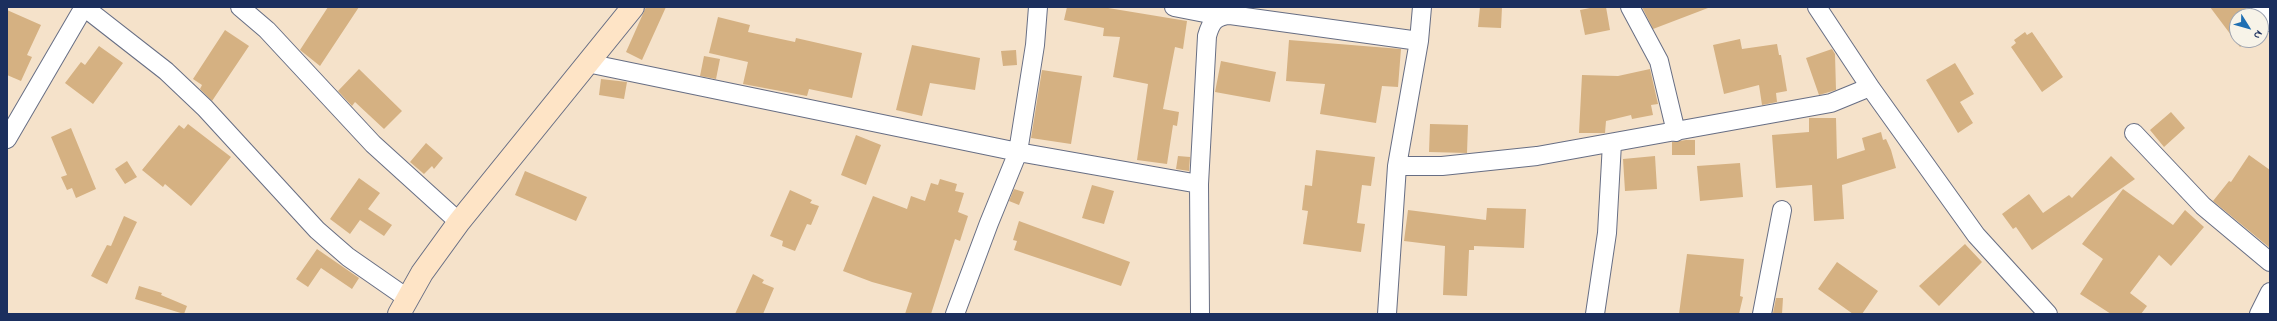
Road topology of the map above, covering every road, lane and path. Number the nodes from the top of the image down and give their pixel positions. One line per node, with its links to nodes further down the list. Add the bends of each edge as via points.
1 (84, 7): 17 (street); 26 (street, via 166,71 205,108 317,230)
2 (240, 7): 23 (street, via 267,30 373,144)
3 (633, 7): 13 (street)
4 (1038, 7): 19 (street, via 1035,45)
5 (1174, 7): 10 (street)
6 (1422, 7): 12 (street)
7 (1630, 7): 15 (street, via 1659,61)
8 (1817, 7): 14 (street)
9 (2262, 7): 11 (street)
10 (1220, 16): 12 (street, via 1230,15); 21 (street, via 1214,20 1207,36)
11 (2270, 22)
12 (1419, 42): 20 (street)
13 (587, 63): 19 (street); 23 (street)
14 (1870, 87): 15 (street, via 1831,103); 32 (street, via 1976,235)
15 (1676, 132): 18 (street)
16 (2134, 133): 24 (street, via 2203,206)
17 (7, 139)
18 (1612, 143): 20 (street, via 1491,162); 30 (street, via 1607,233)
19 (1018, 152): 21 (street); 27 (street)
20 (1397, 166): 29 (street)
21 (1199, 184): 28 (street)
22 (1782, 210): 31 (street)
23 (459, 222): 26 (street, via 422,273)
24 (2270, 262)
25 (2270, 292): 33 (street)
26 (403, 306)
27 (955, 314)
28 (1200, 314)
29 (1386, 314)
30 (1595, 314)
31 (1762, 314)
32 (2048, 314)
33 (2259, 314)

